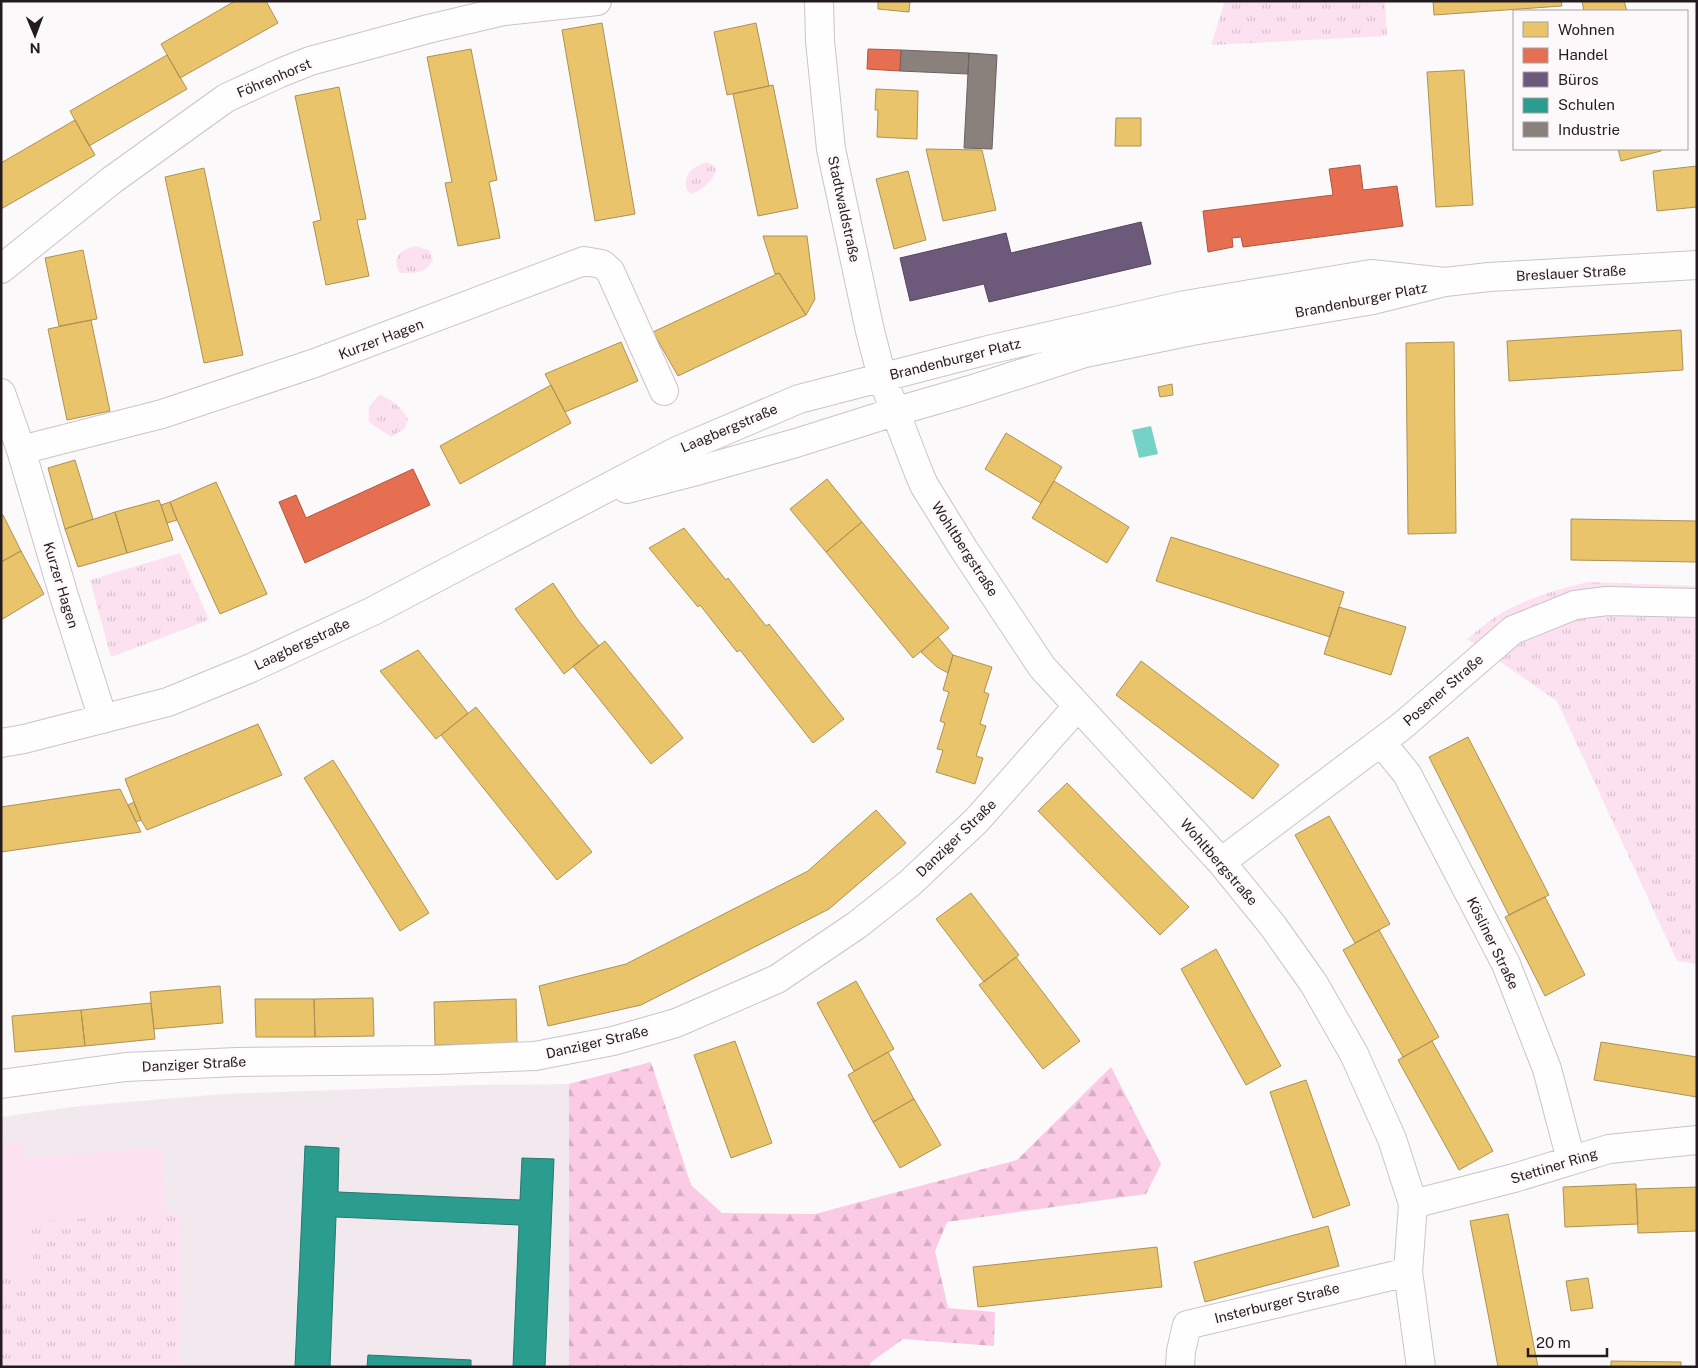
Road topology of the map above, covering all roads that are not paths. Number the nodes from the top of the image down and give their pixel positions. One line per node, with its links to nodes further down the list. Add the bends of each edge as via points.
1 (597, 1): 4 (street, Föhrenhorst, via 504,11 310,60 280,73 226,98 112,180)
2 (820, 1): 6 (street, Stadtwaldstraße, via 820,41 831,149)
3 (1697, 265): 5 (street, Breslauer Straße)
4 (1, 269)
5 (1445, 282): 6 (street, Brandenburger Platz, via 1371,274 1185,305); 9 (street, Brandenburger Platz, via 1373,300 1085,353)
6 (882, 377): 9 (street, Stadtwaldstraße); 11 (street, Laagbergstraße, via 799,399 677,451)
7 (664, 391): 10 (street, Kurzer Hagen, via 610,271 602,264 584,261 315,363 162,414)
8 (1, 393): 10 (street, Kurzer Hagen)
9 (894, 412): 11 (street, Laagbergstraße, via 694,472); 13 (street, Wohltbergstraße, via 924,485 963,548 1042,668)
10 (21, 450): 14 (street, Kurzer Hagen)
11 (585, 500): 14 (street, Laagbergstraße, via 296,648 168,702)
12 (1697, 604): 15 (street, Posener Straße, via 1607,601 1576,605 1543,617 1514,630)
13 (1077, 706): 17 (street, Wohltbergstraße); 18 (street, Danziger Straße, via 971,826 910,883 777,979 676,1023 613,1041 535,1056 144,1066)
14 (103, 719): 16 (street, Laagbergstraße)
15 (1381, 742): 17 (street, Posener Straße); 20 (street, Kösliner Straße, via 1407,774 1506,964 1547,1069)
16 (1, 743)
17 (1221, 862): 21 (street, Wohltbergstraße, via 1274,926 1314,984 1354,1054 1392,1139)
18 (1, 1084)
19 (1697, 1140): 20 (street, Stettiner Ring, via 1609,1149)
20 (1571, 1160): 21 (street, Stettiner Ring)
21 (1413, 1204): 22 (street, Wohltbergstraße)
22 (1408, 1272): 23 (street, Insterburger Straße, via 1187,1325); 24 (street, Wohltbergstraße)
23 (1180, 1367)
24 (1421, 1367)

